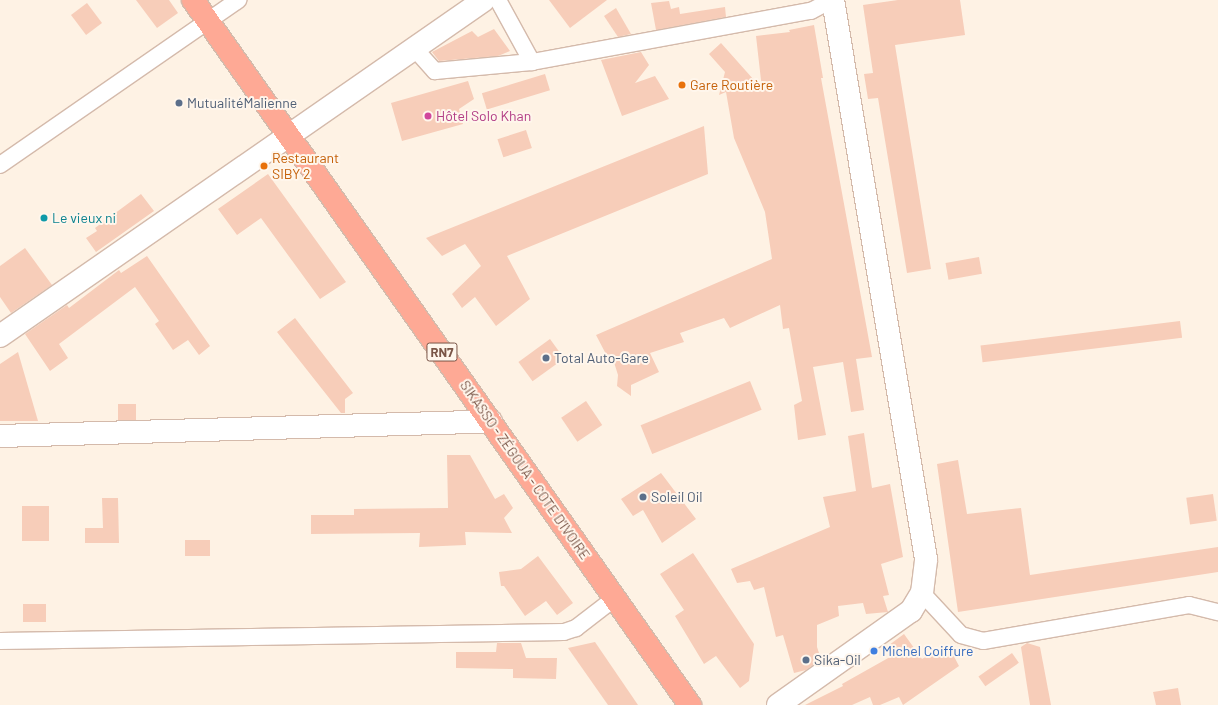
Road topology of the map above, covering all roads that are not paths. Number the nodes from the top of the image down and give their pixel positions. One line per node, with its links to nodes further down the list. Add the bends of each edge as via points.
1 (193, 0): 6 (highway, SIKASSO - ZÉGOUA - COTE D'IVOIRE / RN7)
2 (238, 0): 6 (street)
3 (484, 0): 7 (street)
4 (498, 0): 8 (street)
5 (832, 0): 8 (street, via 811,11); 14 (street, via 926,559)
6 (208, 21): 9 (highway, SIKASSO - ZÉGOUA - COTE D'IVOIRE / RN7); 10 (street)
7 (415, 49): 8 (street, via 435,71); 9 (street)
8 (532, 62)
9 (290, 136): 11 (street); 12 (highway, SIKASSO - ZÉGOUA - COTE D'IVOIRE / RN7)
10 (0, 165)
11 (0, 336)
12 (491, 421): 13 (street); 15 (highway, SIKASSO - ZÉGOUA - COTE D'IVOIRE / RN7)
13 (0, 436)
14 (922, 593): 16 (street, via 961,635 983,641 1189,605); 19 (street, via 911,611)
15 (615, 598): 17 (street, via 576,628 564,632); 18 (highway, SIKASSO - ZÉGOUA - COTE D'IVOIRE / RN7)
16 (1218, 612)
17 (0, 641)
18 (690, 705)
19 (778, 705)

